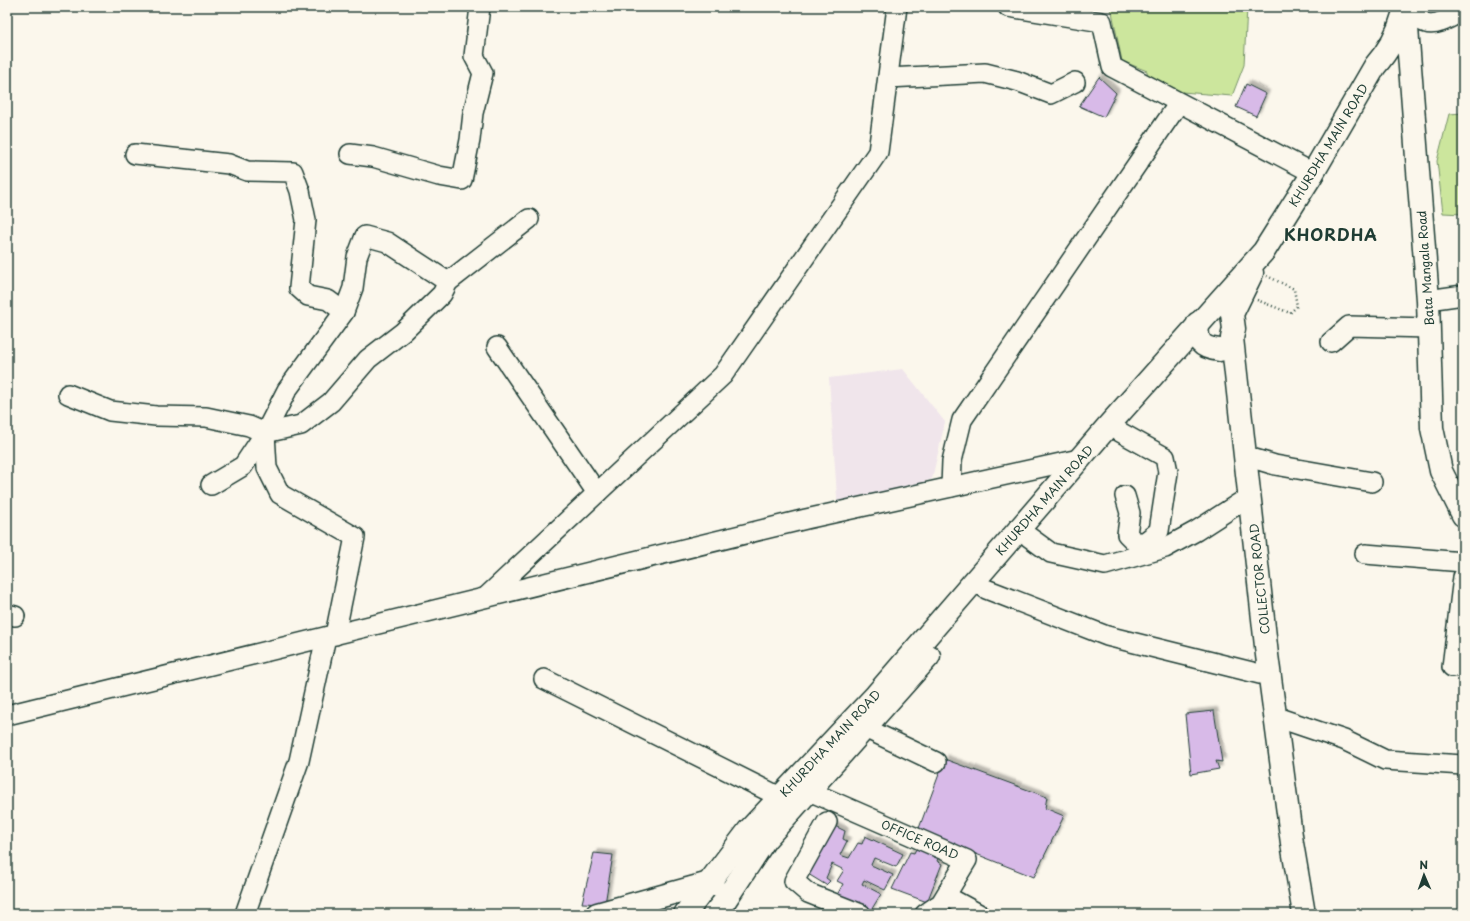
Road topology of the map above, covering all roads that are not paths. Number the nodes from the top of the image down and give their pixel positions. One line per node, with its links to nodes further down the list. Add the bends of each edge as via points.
1 (480, 7): 10 (street, via 474,56 483,74 473,113 462,180 373,157)
2 (897, 7): 6 (street)
3 (1008, 7): 8 (street, via 1102,22 1112,66)
4 (1405, 11): 5 (street, via 1426,24 1433,24); 11 (main road, KHURDHA MAIN ROAD, via 1391,21 1375,66); 16 (main road, Bata Mangala Road)
5 (1463, 12)
6 (888, 78): 7 (street, via 985,73 1051,94); 33 (street, via 878,152 728,369)
7 (1075, 82)
8 (1179, 103): 11 (street); 31 (street, via 962,420 952,460)
9 (135, 154): 17 (street, via 229,164 246,171 294,172 306,220 299,288 308,296 328,300)
10 (350, 154)
11 (1313, 174): 13 (main road, KHURDHA MAIN ROAD)
12 (530, 219): 14 (street)
13 (1264, 251): 18 (main road, COLLECTOR ROAD); 19 (main road, KHURDHA MAIN ROAD)
14 (448, 282): 17 (street, via 387,242 365,236 357,258 353,288); 26 (street, via 442,294 403,332 368,359 331,402 302,425)
15 (1463, 295): 16 (street)
16 (1431, 300): 20 (main road, Bata Mangala Road); 32 (main road, Bata Mangala Road, via 1445,425 1452,466)
17 (344, 312): 26 (street, via 287,390)
18 (1232, 314): 19 (main road, via 1223,309); 22 (main road, COLLECTOR ROAD, via 1234,329)
19 (1203, 324): 22 (main road, via 1208,349); 25 (main road, KHURDHA MAIN ROAD); 28 (main road, KHURDHA MAIN ROAD)
20 (1429, 328): 21 (street, via 1349,326); 36 (main road, Bata Mangala Road, via 1432,428 1441,471)
21 (1331, 342)
22 (1226, 344): 27 (main road, COLLECTOR ROAD); 35 (main road, COLLECTOR ROAD)
23 (497, 347): 33 (street)
24 (68, 394): 26 (street, via 110,411 156,416 206,417 249,426)
25 (1120, 432): 34 (street, via 1165,457 1168,472 1159,531 1145,542 1134,542 1127,534 1130,513); 37 (main road, KHURDHA MAIN ROAD)
26 (265, 433): 30 (street, via 243,466); 43 (street, via 267,468 280,494 355,537)
27 (1245, 456): 29 (street, via 1274,465); 48 (main road, COLLECTOR ROAD)
28 (1079, 459): 31 (street); 54 (main road, KHURDHA MAIN ROAD, via 876,695)
29 (1372, 482)
30 (211, 486)
31 (951, 487): 42 (street, via 806,519)
32 (1463, 490)
33 (597, 493): 42 (street)
34 (1125, 496)
35 (1241, 502): 37 (street, via 1165,548 1105,565 1051,553); 45 (main road, COLLECTOR ROAD)
36 (1463, 515)
37 (1029, 537): 41 (main road, KHURDHA MAIN ROAD)
38 (1365, 554): 39 (street)
39 (1463, 562)
40 (1463, 577): 44 (street)
41 (986, 589): 45 (street, via 1108,636); 49 (main road, KHURDHA MAIN ROAD)
42 (484, 599): 43 (street)
43 (331, 636): 47 (street); 59 (street, via 299,761)
44 (1452, 667)
45 (1260, 674): 51 (main road, COLLECTOR ROAD)
46 (544, 679): 54 (street)
47 (7, 715)
48 (1276, 718): 51 (main road, COLLECTOR ROAD); 52 (street, via 1344,740 1385,760)
49 (865, 728): 50 (street); 53 (main road, KHURDHA MAIN ROAD)
50 (936, 762)
51 (1276, 763): 66 (main road, COLLECTOR ROAD); 67 (main road, COLLECTOR ROAD)
52 (1463, 765)
53 (809, 791): 57 (main road, KHURDHA MAIN ROAD, via 765,840); 58 (street, OFFICE ROAD, via 967,860)
54 (780, 798): 56 (main road, KHURDHA MAIN ROAD, via 749,830)
55 (827, 822): 63 (street, via 794,881 808,893)
56 (709, 883): 57 (main road); 60 (main road); 61 (main road, KHURDHA MAIN ROAD)
57 (729, 895): 62 (main road, KHURDHA MAIN ROAD)
58 (946, 896): 64 (street, OFFICE ROAD, via 941,903); 65 (street)
59 (241, 913)
60 (597, 914)
61 (685, 914)
62 (714, 914)
63 (861, 914)
64 (925, 914)
65 (979, 914)
66 (1293, 914)
67 (1304, 914)

